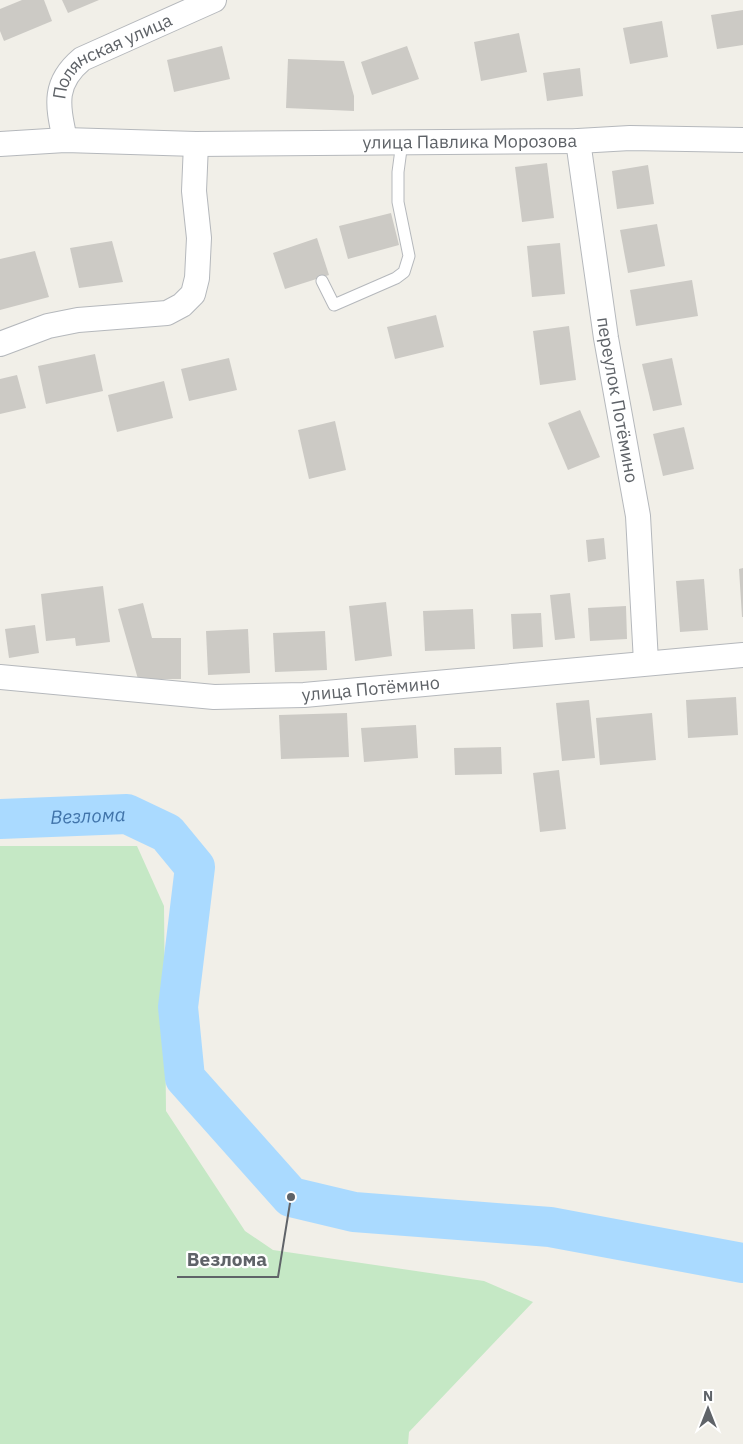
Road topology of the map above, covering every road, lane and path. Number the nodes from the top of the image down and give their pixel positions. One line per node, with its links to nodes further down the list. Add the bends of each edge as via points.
1 (214, 0): 2 (street, Полянская улица, via 82,59 70,69 59,96)
2 (65, 140): 6 (street, Полянская улица); 7 (street, улица Павлика Морозова)
3 (743, 140): 4 (street, улица Павлика Морозова, via 630,138)
4 (578, 141): 5 (street, улица Павлика Морозова); 11 (street, переулок Потёмино, via 606,338 638,516)
5 (402, 142): 7 (street, улица Павлика Морозова); 8 (lane, via 398,202 409,256 404,272 334,305)
6 (0, 144)
7 (196, 144): 9 (street, via 194,191 199,238 193,294 167,313 63,323)
8 (322, 281)
9 (0, 344)
10 (743, 655): 11 (street, улица Потёмино)
11 (646, 662): 12 (street, улица Потёмино, via 294,695 214,697)
12 (0, 677)

